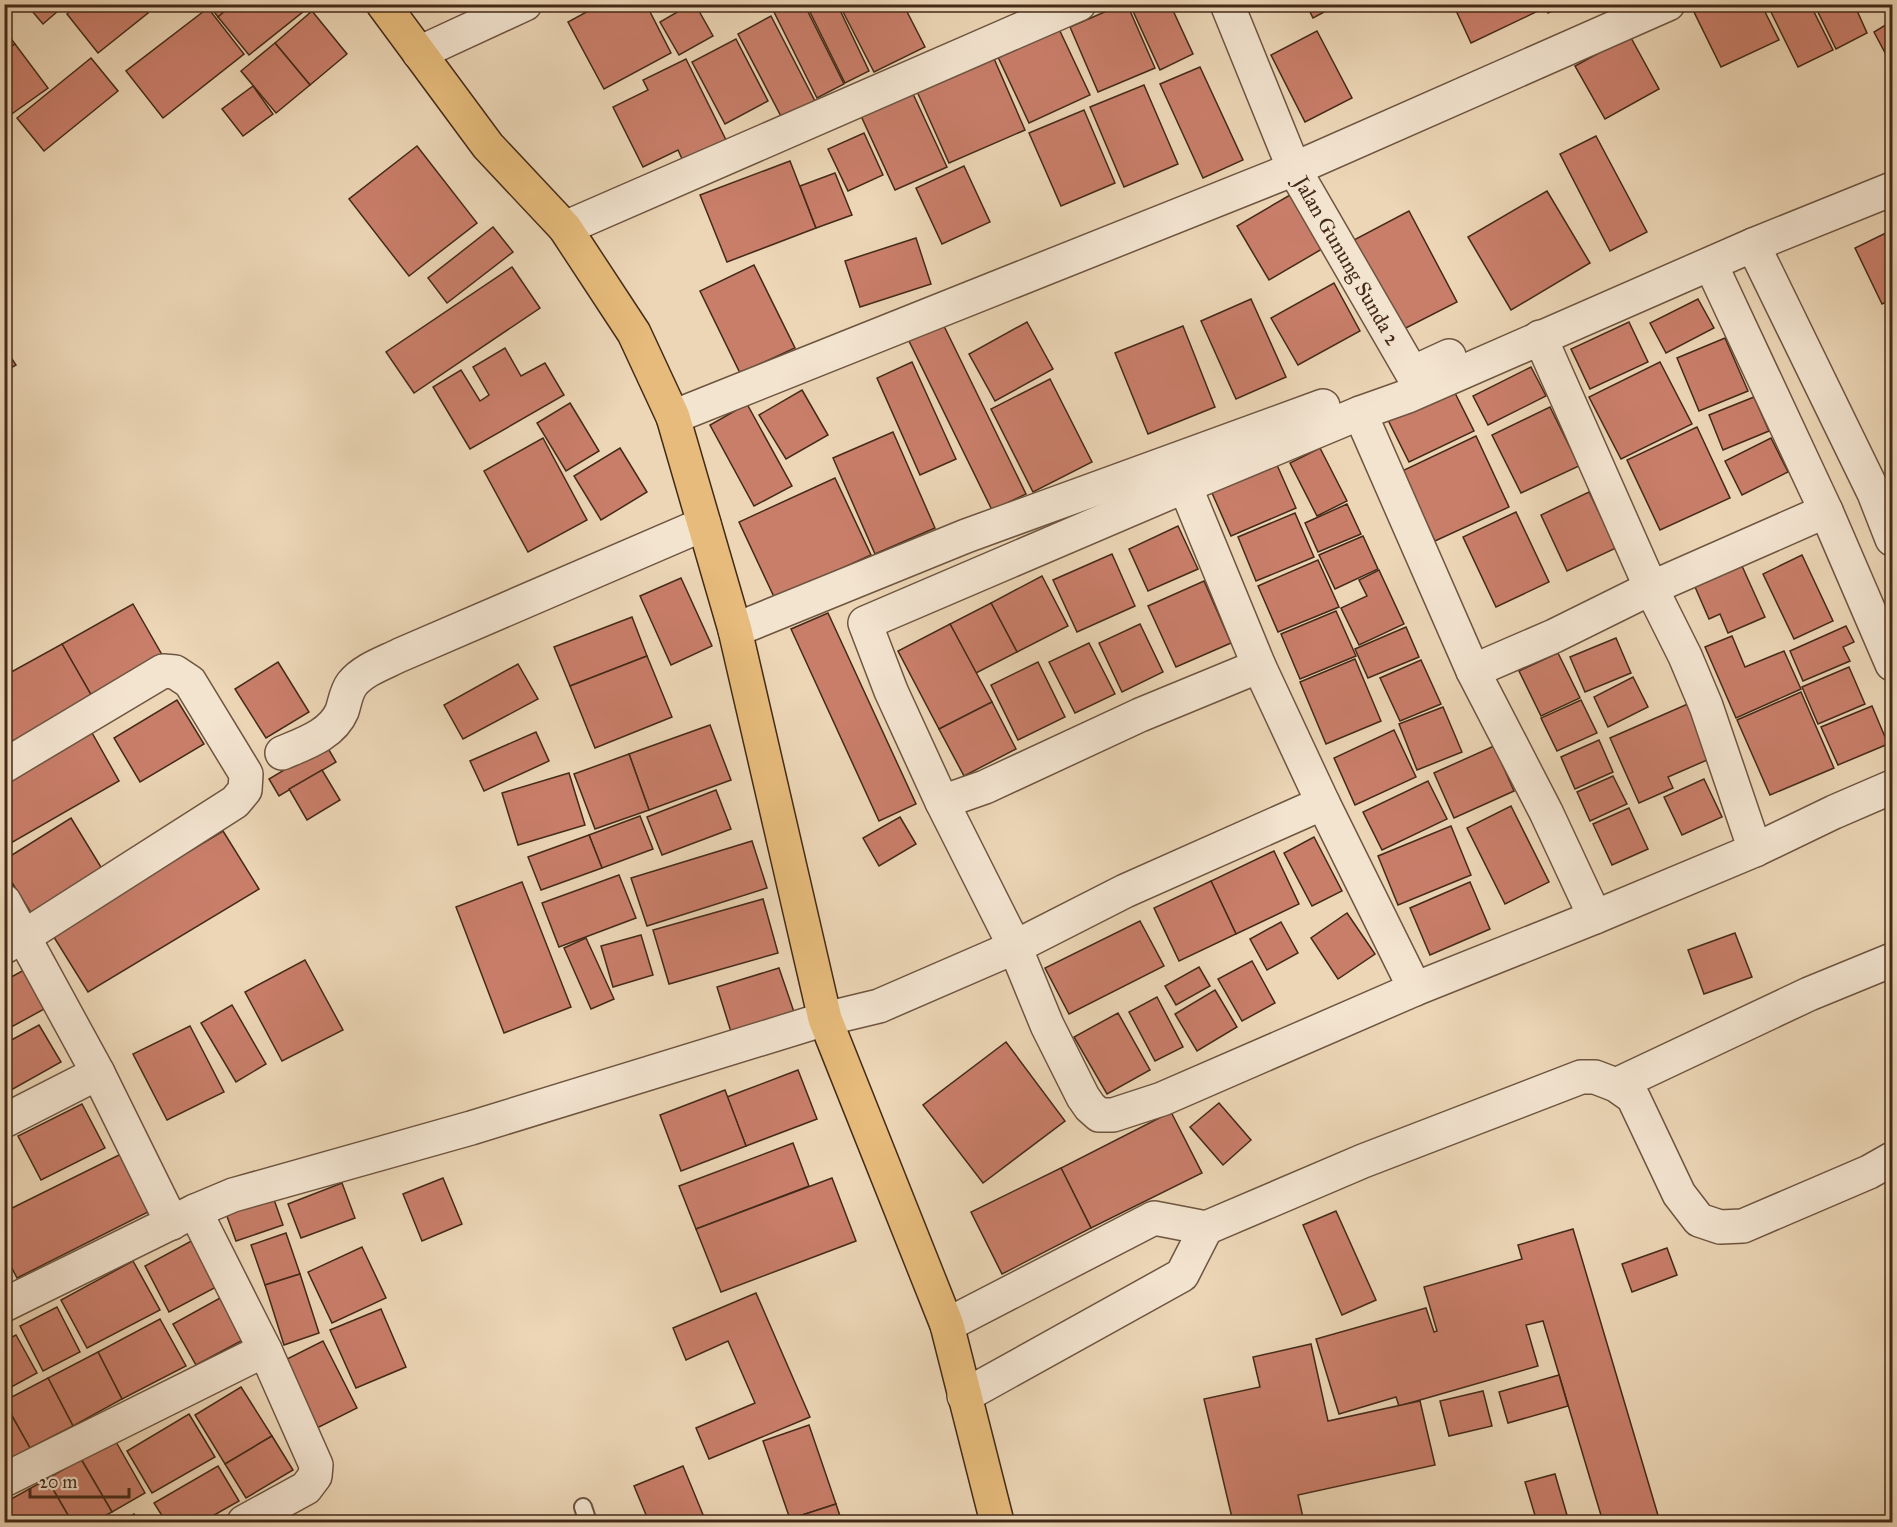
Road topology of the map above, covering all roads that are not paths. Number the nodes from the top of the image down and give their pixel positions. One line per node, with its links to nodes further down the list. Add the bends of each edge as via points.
1 (383, 4): 6 (main road)
2 (525, 4): 6 (street)
3 (1079, 4): 9 (street)
4 (1227, 4): 7 (street, Jalan Gunung Sunda 2)
5 (1668, 4): 7 (street)
6 (419, 53): 9 (main road, via 488,146)
7 (1294, 169): 13 (street, Jalan Gunung Sunda 2); 15 (street)
8 (1893, 189): 10 (street)
9 (565, 228): 15 (main road, via 634,333)
10 (1753, 245): 11 (street); 17 (street)
11 (1711, 265): 12 (street); 18 (street)
12 (1546, 324): 13 (street); 14 (street, via 1408,396); 21 (street)
13 (1412, 373): 22 (street, via 966,536)
14 (1360, 413): 16 (street); 25 (street)
15 (673, 417): 19 (main road)
16 (1185, 486): 24 (street); 29 (street, via 865,623)
17 (1883, 489): 20 (street)
18 (1826, 511): 21 (street); 23 (street)
19 (704, 525): 22 (main road); 26 (street, via 363,674 351,684 335,722 317,738)
20 (1893, 539)
21 (1651, 588): 25 (street); 31 (street, via 1706,706)
22 (735, 630): 38 (main road)
23 (1893, 664)
24 (1259, 666): 29 (street, via 1140,715 985,787); 30 (street)
25 (1473, 671): 33 (street)
26 (282, 753)
27 (4, 766): 34 (street, via 163,671 176,672 190,682 246,774 244,790 234,802)
28 (1893, 787): 31 (street)
29 (942, 802): 35 (street)
30 (1323, 803): 35 (street, via 1125,891); 37 (street)
31 (1755, 850): 33 (street)
32 (4, 901): 34 (street)
33 (1596, 918): 37 (street)
34 (15, 942): 39 (street)
35 (1015, 947): 37 (street, via 1047,1025 1083,1097 1099,1115 1113,1115 1162,1099); 38 (street, via 879,1006)
36 (1893, 960): 40 (street, via 1809,994)
37 (1415, 989)
38 (825, 1019): 43 (street, via 471,1128 233,1195); 46 (main road)
39 (98, 1073): 41 (street); 43 (street)
40 (1616, 1085): 42 (street, via 1633,1097 1678,1194 1699,1220 1720,1227 1743,1226); 44 (street, via 1595,1077 1581,1077 1363,1161)
41 (4, 1121)
42 (1893, 1159)
43 (184, 1217): 45 (street); 47 (street)
44 (1206, 1228): 46 (street, via 1154,1218); 48 (street, via 1182,1275)
45 (4, 1305)
46 (947, 1325): 48 (main road)
47 (265, 1350): 49 (street); 50 (street, via 316,1465 315,1476 306,1488)
48 (964, 1396): 51 (main road)
49 (4, 1480)
50 (244, 1522)
51 (997, 1522)

